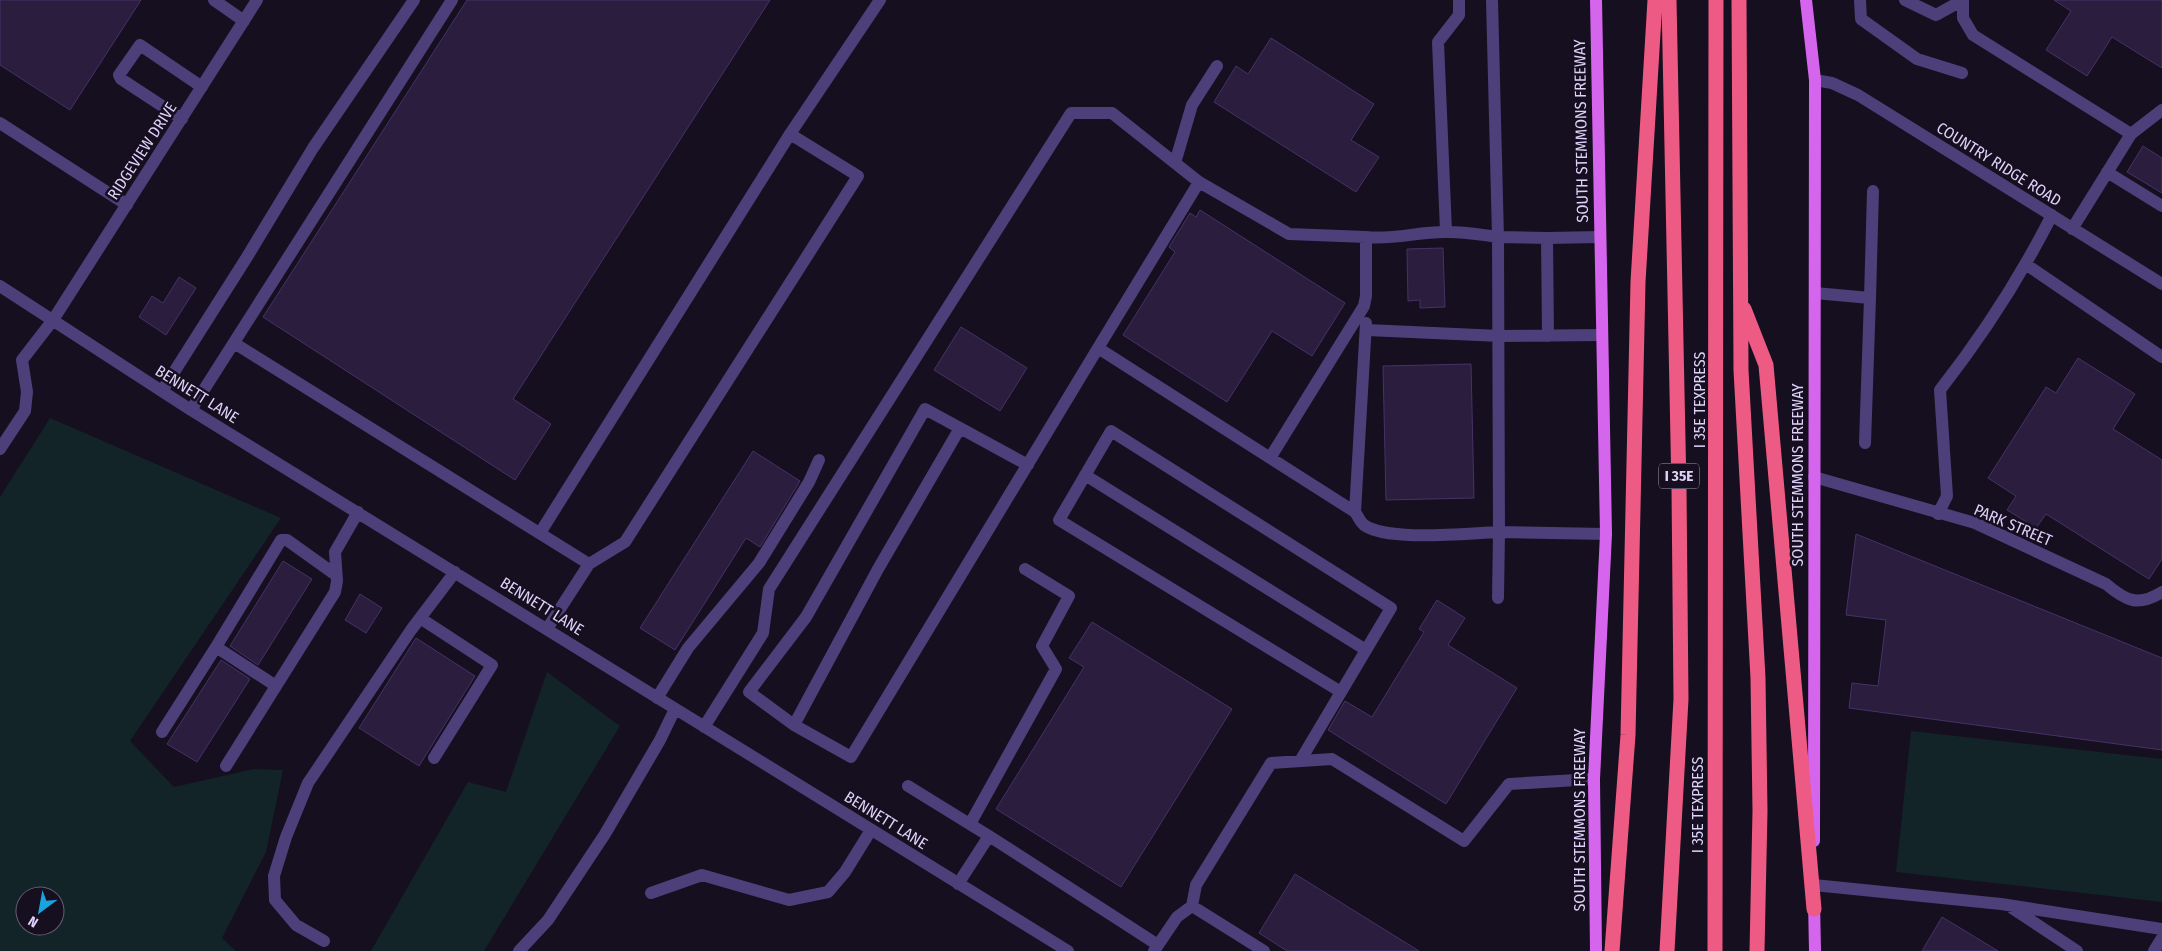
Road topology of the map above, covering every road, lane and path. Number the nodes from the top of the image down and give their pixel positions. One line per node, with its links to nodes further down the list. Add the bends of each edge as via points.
1 (214, 0): 17 (street)
2 (257, 0): 17 (street, RIDGEVIEW DRIVE)
3 (414, 0): 55 (street, via 313,148)
4 (452, 0): 52 (street)
5 (880, 0): 25 (street)
6 (1459, 0): 35 (street, via 1459,15 1438,42)
7 (1492, 0): 36 (street)
8 (1596, 0): 37 (main road, SOUTH STEMMONS FREEWAY)
9 (1654, 0): 110 (highway, via 1638,282 1628,735)
10 (1669, 0): 111 (highway, I 35E, via 1681,699)
11 (1716, 0): 112 (highway, I 35E TEXPRESS)
12 (1739, 0): 44 (highway)
13 (1806, 0): 20 (main road, SOUTH STEMMONS FREEWAY)
14 (1860, 0): 19 (street, via 1861,19 1917,59)
15 (1905, 0): 16 (street, via 1936,15)
16 (1963, 0): 26 (street, via 1963,18 1973,35)
17 (244, 21): 21 (street, RIDGEVIEW DRIVE)
18 (1217, 66): 27 (street, via 1192,105)
19 (1962, 73)
20 (1815, 80): 33 (street, COUNTRY RIDGE ROAD, via 1832,83 1858,95); 43 (main road, SOUTH STEMMONS FREEWAY)
21 (202, 87): 23 (street, RIDGEVIEW DRIVE); 23 (street, via 140,45 120,74 121,79)
22 (2162, 110): 26 (street)
23 (182, 118): 31 (street, RIDGEVIEW DRIVE)
24 (0, 123): 31 (street)
25 (790, 134): 69 (street); 71 (street, via 858,176 625,542)
26 (2131, 134): 28 (street)
27 (1175, 163): 29 (street); 86 (street, via 1112,113 1070,113 769,589 763,633)
28 (2107, 172): 32 (street); 34 (street)
29 (1199, 182): 38 (street, via 1290,234); 53 (street)
30 (1872, 191): 45 (street)
31 (127, 205): 47 (street, RIDGEVIEW DRIVE)
32 (2162, 206)
33 (2052, 215): 34 (street, COUNTRY RIDGE ROAD); 40 (street)
34 (2072, 229): 41 (street, COUNTRY RIDGE ROAD)
35 (1446, 232): 36 (street); 38 (street)
36 (1498, 237): 39 (street); 50 (street)
37 (1600, 237): 39 (street); 49 (main road, SOUTH STEMMONS FREEWAY)
38 (1366, 238): 46 (street)
39 (1547, 238): 51 (street)
40 (2027, 265): 54 (street); 67 (street, via 1973,348 1940,390 1947,496)
41 (2162, 284)
42 (0, 286): 47 (street, BENNETT LANE)
43 (1815, 292): 45 (street); 64 (main road, SOUTH STEMMONS FREEWAY)
44 (1740, 298): 101 (highway, via 1766,365); 113 (highway, via 1758,678)
45 (1870, 298): 58 (street)
46 (1364, 306): 48 (street); 60 (street)
47 (53, 320): 55 (street, BENNETT LANE); 59 (street, RIDGEVIEW DRIVE, via 22,360 27,392 25,411)
48 (1367, 330): 50 (street); 66 (street)
49 (1602, 335): 51 (street); 70 (main road, SOUTH STEMMONS FREEWAY)
50 (1500, 336): 51 (street); 68 (street)
51 (1548, 336)
52 (234, 343): 56 (street); 69 (street)
53 (1098, 348): 60 (street); 62 (street)
54 (2162, 357)
55 (162, 391): 56 (street, BENNETT LANE)
56 (191, 410): 65 (street, BENNETT LANE)
57 (960, 428): 62 (street); 85 (street, via 878,569); 85 (street, via 925,409 806,617 749,692)
58 (1865, 442)
59 (0, 449)
60 (1270, 458): 66 (street)
61 (819, 460): 83 (street, via 759,563 688,648)
62 (1028, 465): 85 (street, via 851,757)
63 (1085, 475): 80 (street); 80 (street, via 1110,431 1391,608); 82 (street, via 1059,520)
64 (1814, 477): 67 (street, PARK STREET); 97 (main road, SOUTH STEMMONS FREEWAY)
65 (358, 512): 73 (street, BENNETT LANE); 74 (street, via 334,552)
66 (1355, 512): 68 (street, via 1362,524 1392,535)
67 (1938, 514): 75 (street, PARK STREET, via 1975,523 2106,584 2122,598 2146,601)
68 (1499, 532): 70 (street); 76 (street)
69 (540, 533): 71 (street)
70 (1606, 534): 91 (main road, SOUTH STEMMONS FREEWAY)
71 (589, 564): 78 (street)
72 (1025, 569): 93 (street, via 1069,596 1042,646 1056,669)
73 (455, 572): 77 (street); 78 (street, BENNETT LANE)
74 (336, 575): 79 (street, via 287,540 282,540); 81 (street, via 335,592 330,602)
75 (2162, 592)
76 (1498, 598)
77 (420, 618): 88 (street, via 492,666); 104 (street, via 308,783 274,876 275,900 296,925)
78 (547, 629): 83 (street, BENNETT LANE)
79 (216, 648): 81 (street); 87 (street)
80 (1366, 650): 82 (street)
81 (276, 686): 90 (street)
82 (1342, 692): 89 (street)
83 (657, 698): 84 (street, BENNETT LANE)
84 (675, 709): 86 (street, BENNETT LANE); 106 (street, via 605,834 548,920)
85 (794, 725)
86 (704, 727): 94 (street, BENNETT LANE)
87 (162, 732)
88 (434, 758)
89 (1300, 761): 91 (street, via 1332,759 1464,841 1509,784); 100 (street, via 1271,763 1196,885)
90 (226, 766)
91 (1594, 779): 109 (main road, SOUTH STEMMONS FREEWAY)
92 (908, 786): 93 (street)
93 (970, 824): 95 (street)
94 (871, 830): 96 (street, BENNETT LANE); 98 (street, via 845,872 828,892 788,900 702,874)
95 (989, 836): 96 (street); 105 (street)
96 (958, 884): 107 (street, BENNETT LANE)
97 (1814, 885): 99 (street); 101 (main road, SOUTH STEMMONS FREEWAY)
98 (651, 893)
99 (2008, 905): 102 (street); 115 (street)
100 (1192, 906): 105 (street, via 1177,916); 108 (street)
101 (1814, 909): 114 (main road, SOUTH STEMMONS FREEWAY)
102 (2162, 929)
103 (2162, 938): 116 (street)
104 (324, 942)
105 (1156, 948)
106 (519, 951)
107 (1068, 951)
108 (1264, 951)
109 (1596, 951)
110 (1612, 951)
111 (1667, 951)
112 (1715, 951)
113 (1757, 951)
114 (1815, 951)
115 (2077, 951)
116 (2154, 951)

